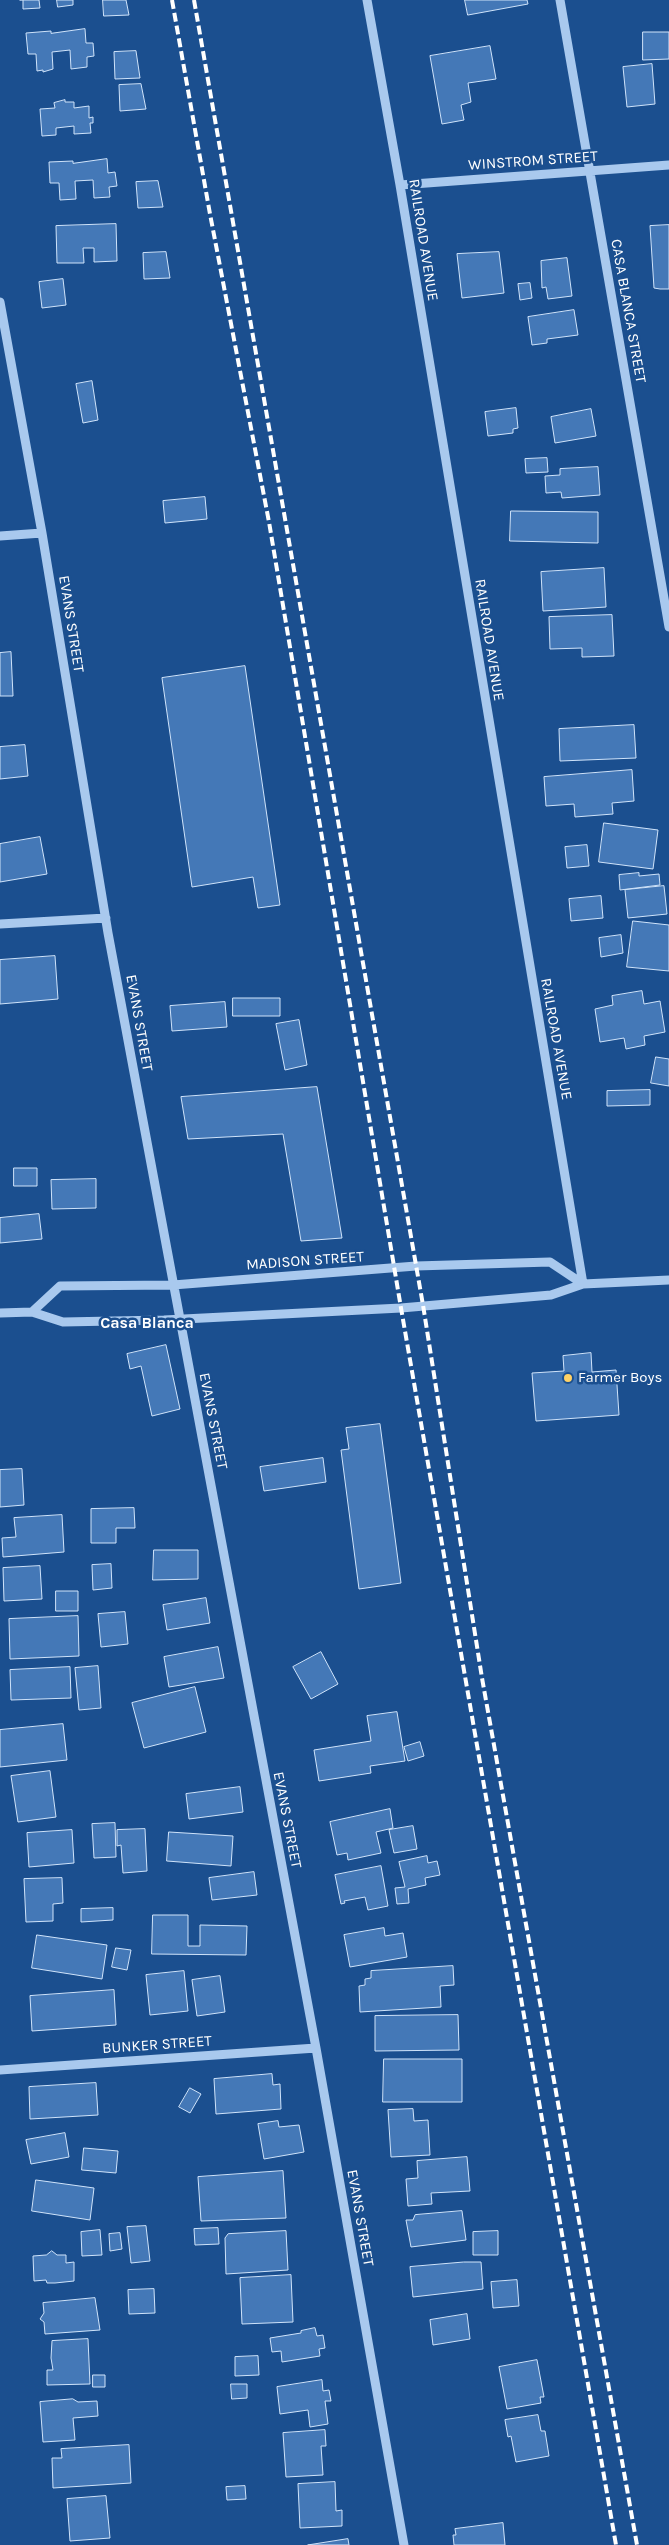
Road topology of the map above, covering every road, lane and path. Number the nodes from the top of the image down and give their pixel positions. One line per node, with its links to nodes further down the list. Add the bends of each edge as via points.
1 (367, 0): 5 (street, RAILROAD AVENUE)
2 (560, 0): 4 (street, CASA BLANCA STREET)
3 (669, 165): 4 (street, WINSTROM STREET)
4 (589, 171): 5 (street, WINSTROM STREET); 9 (street, CASA BLANCA STREET)
5 (400, 185): 13 (street, RAILROAD AVENUE)
6 (0, 302): 7 (street, EVANS STREET)
7 (42, 533): 8 (street); 10 (street, EVANS STREET)
8 (0, 536)
9 (669, 627)
10 (106, 918): 11 (street); 14 (street, EVANS STREET)
11 (0, 924)
12 (669, 1280): 13 (street)
13 (583, 1284): 14 (street, MADISON STREET, via 550,1262 416,1266); 17 (street, via 551,1295 402,1308)
14 (173, 1285): 15 (street, MADISON STREET, via 60,1286); 17 (street, EVANS STREET)
15 (32, 1312): 16 (street); 17 (street, via 63,1322)
16 (0, 1313)
17 (180, 1319): 18 (street, EVANS STREET)
18 (316, 2048): 19 (street, BUNKER STREET); 20 (street, EVANS STREET)
19 (0, 2070)
20 (404, 2545)

